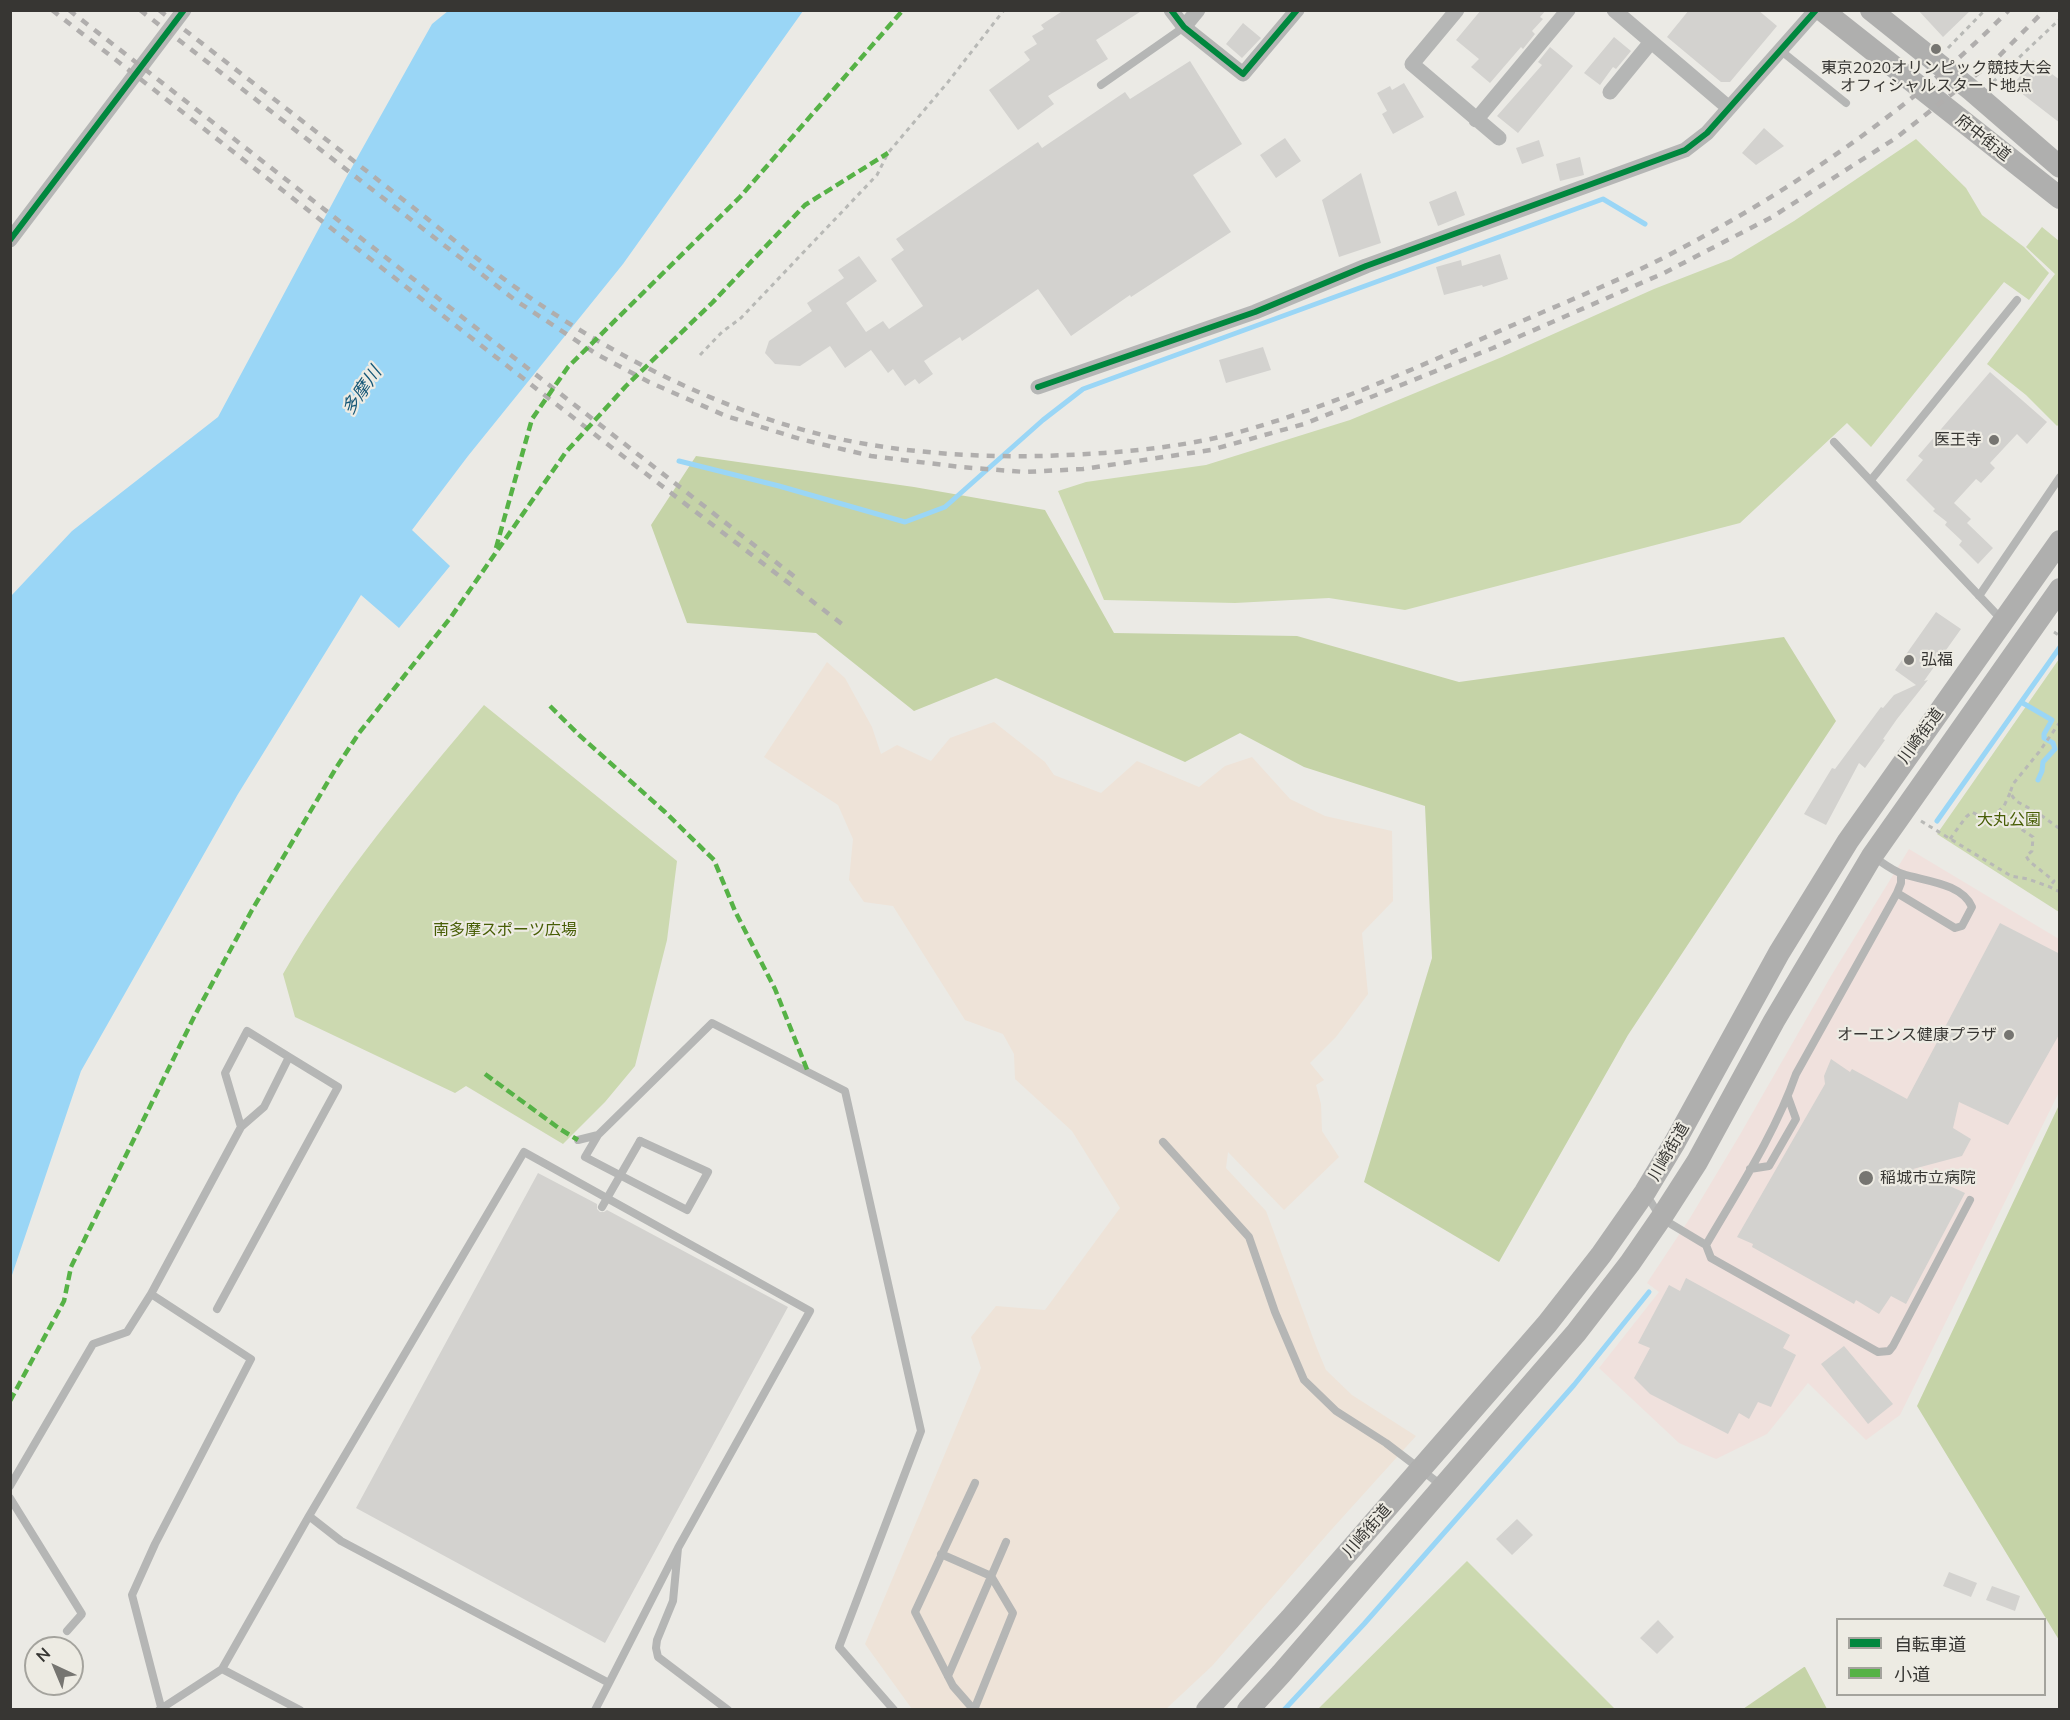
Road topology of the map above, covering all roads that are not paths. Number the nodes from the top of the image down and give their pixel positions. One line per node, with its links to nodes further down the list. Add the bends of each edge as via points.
1 (184, 10): 22 (street)
2 (1171, 10): 11 (street)
3 (1198, 10): 11 (street)
4 (1297, 10): 11 (street, via 1243,74)
5 (1457, 10): 18 (street, via 1412,64)
6 (1568, 10): 18 (street)
7 (1614, 10): 12 (street)
8 (1816, 10): 13 (street)
9 (1822, 10): 21 (main road, 府中街道)
10 (1871, 10): 20 (main road, 府中街道)
11 (1184, 27): 14 (lane)
12 (1651, 42): 15 (street); 17 (street)
13 (1780, 50): 16 (lane); 17 (street)
14 (1101, 85)
15 (1610, 92)
16 (1846, 104)
17 (1730, 108): 24 (street, via 1685,150 1366,266 1255,312)
18 (1476, 120): 19 (street)
19 (1499, 138)
20 (2060, 167)
21 (2060, 198)
22 (10, 240)
23 (2017, 300): 27 (lane)
24 (1038, 387)
25 (1834, 442): 27 (lane)
26 (2060, 477): 30 (lane)
27 (1871, 480): 30 (lane)
28 (2060, 541): 31 (main road, 川崎街道)
29 (2060, 589): 32 (main road, 川崎街道)
30 (1979, 596): 31 (lane)
31 (2003, 621): 32 (main road); 33 (main road, 川崎街道)
32 (2025, 637): 34 (main road, 川崎街道)
33 (1848, 841): 34 (main road); 44 (main road, 川崎街道, via 1779,953)
34 (1872, 856): 35 (lane); 47 (main road, 川崎街道)
35 (1901, 874): 36 (lane); 36 (lane, via 1938,882 1968,898 1972,907 1962,926 1955,928)
36 (1897, 893): 38 (lane, via 1796,1074)
37 (289, 1057): 39 (lane, via 264,1107); 39 (lane, via 247,1031 225,1073); 50 (lane, via 338,1087)
38 (1788, 1097): 43 (lane); 43 (lane, via 1796,1119 1769,1166)
39 (241, 1127): 49 (lane)
40 (598, 1135): 41 (lane); 46 (lane, bridge, via 585,1157 687,1210 708,1172 640,1141); 69 (lane, via 712,1023 845,1091 921,1431 839,1647)
41 (578, 1140)
42 (1163, 1142): 51 (lane, via 1250,1238 1304,1380 1335,1411)
43 (1750, 1168): 48 (lane)
44 (1645, 1192): 47 (lane); 51 (main road, 川崎街道, via 1547,1324)
45 (1970, 1200): 48 (lane, via 1889,1351 1878,1352 1711,1258)
46 (602, 1207)
47 (1661, 1218): 48 (lane); 54 (main road, 川崎街道, via 1576,1334)
48 (1706, 1245)
49 (151, 1294): 53 (lane, via 127,1332 93,1344); 65 (lane, via 252,1359 132,1594)
50 (217, 1309)
51 (1421, 1468): 54 (lane); 71 (main road, 川崎街道)
52 (975, 1483): 59 (lane)
53 (10, 1486)
54 (1443, 1486): 72 (main road, 川崎街道)
55 (10, 1498): 61 (lane, via 82,1614)
56 (309, 1516): 58 (lane, via 524,1152 810,1311); 62 (lane); 64 (lane, via 341,1541)
57 (1006, 1542): 60 (lane)
58 (678, 1548): 64 (lane); 68 (lane, via 673,1601 657,1640 658,1657)
59 (941, 1554): 60 (lane); 63 (lane, via 915,1612)
60 (991, 1576): 63 (lane); 70 (lane, via 1012,1613)
61 (67, 1631)
62 (222, 1669): 65 (lane); 66 (lane)
63 (948, 1676): 70 (lane)
64 (609, 1683): 67 (lane)
65 (160, 1708)
66 (300, 1710)
67 (595, 1710)
68 (728, 1710)
69 (894, 1710)
70 (974, 1710)
71 (1207, 1710)
72 (1248, 1710)

